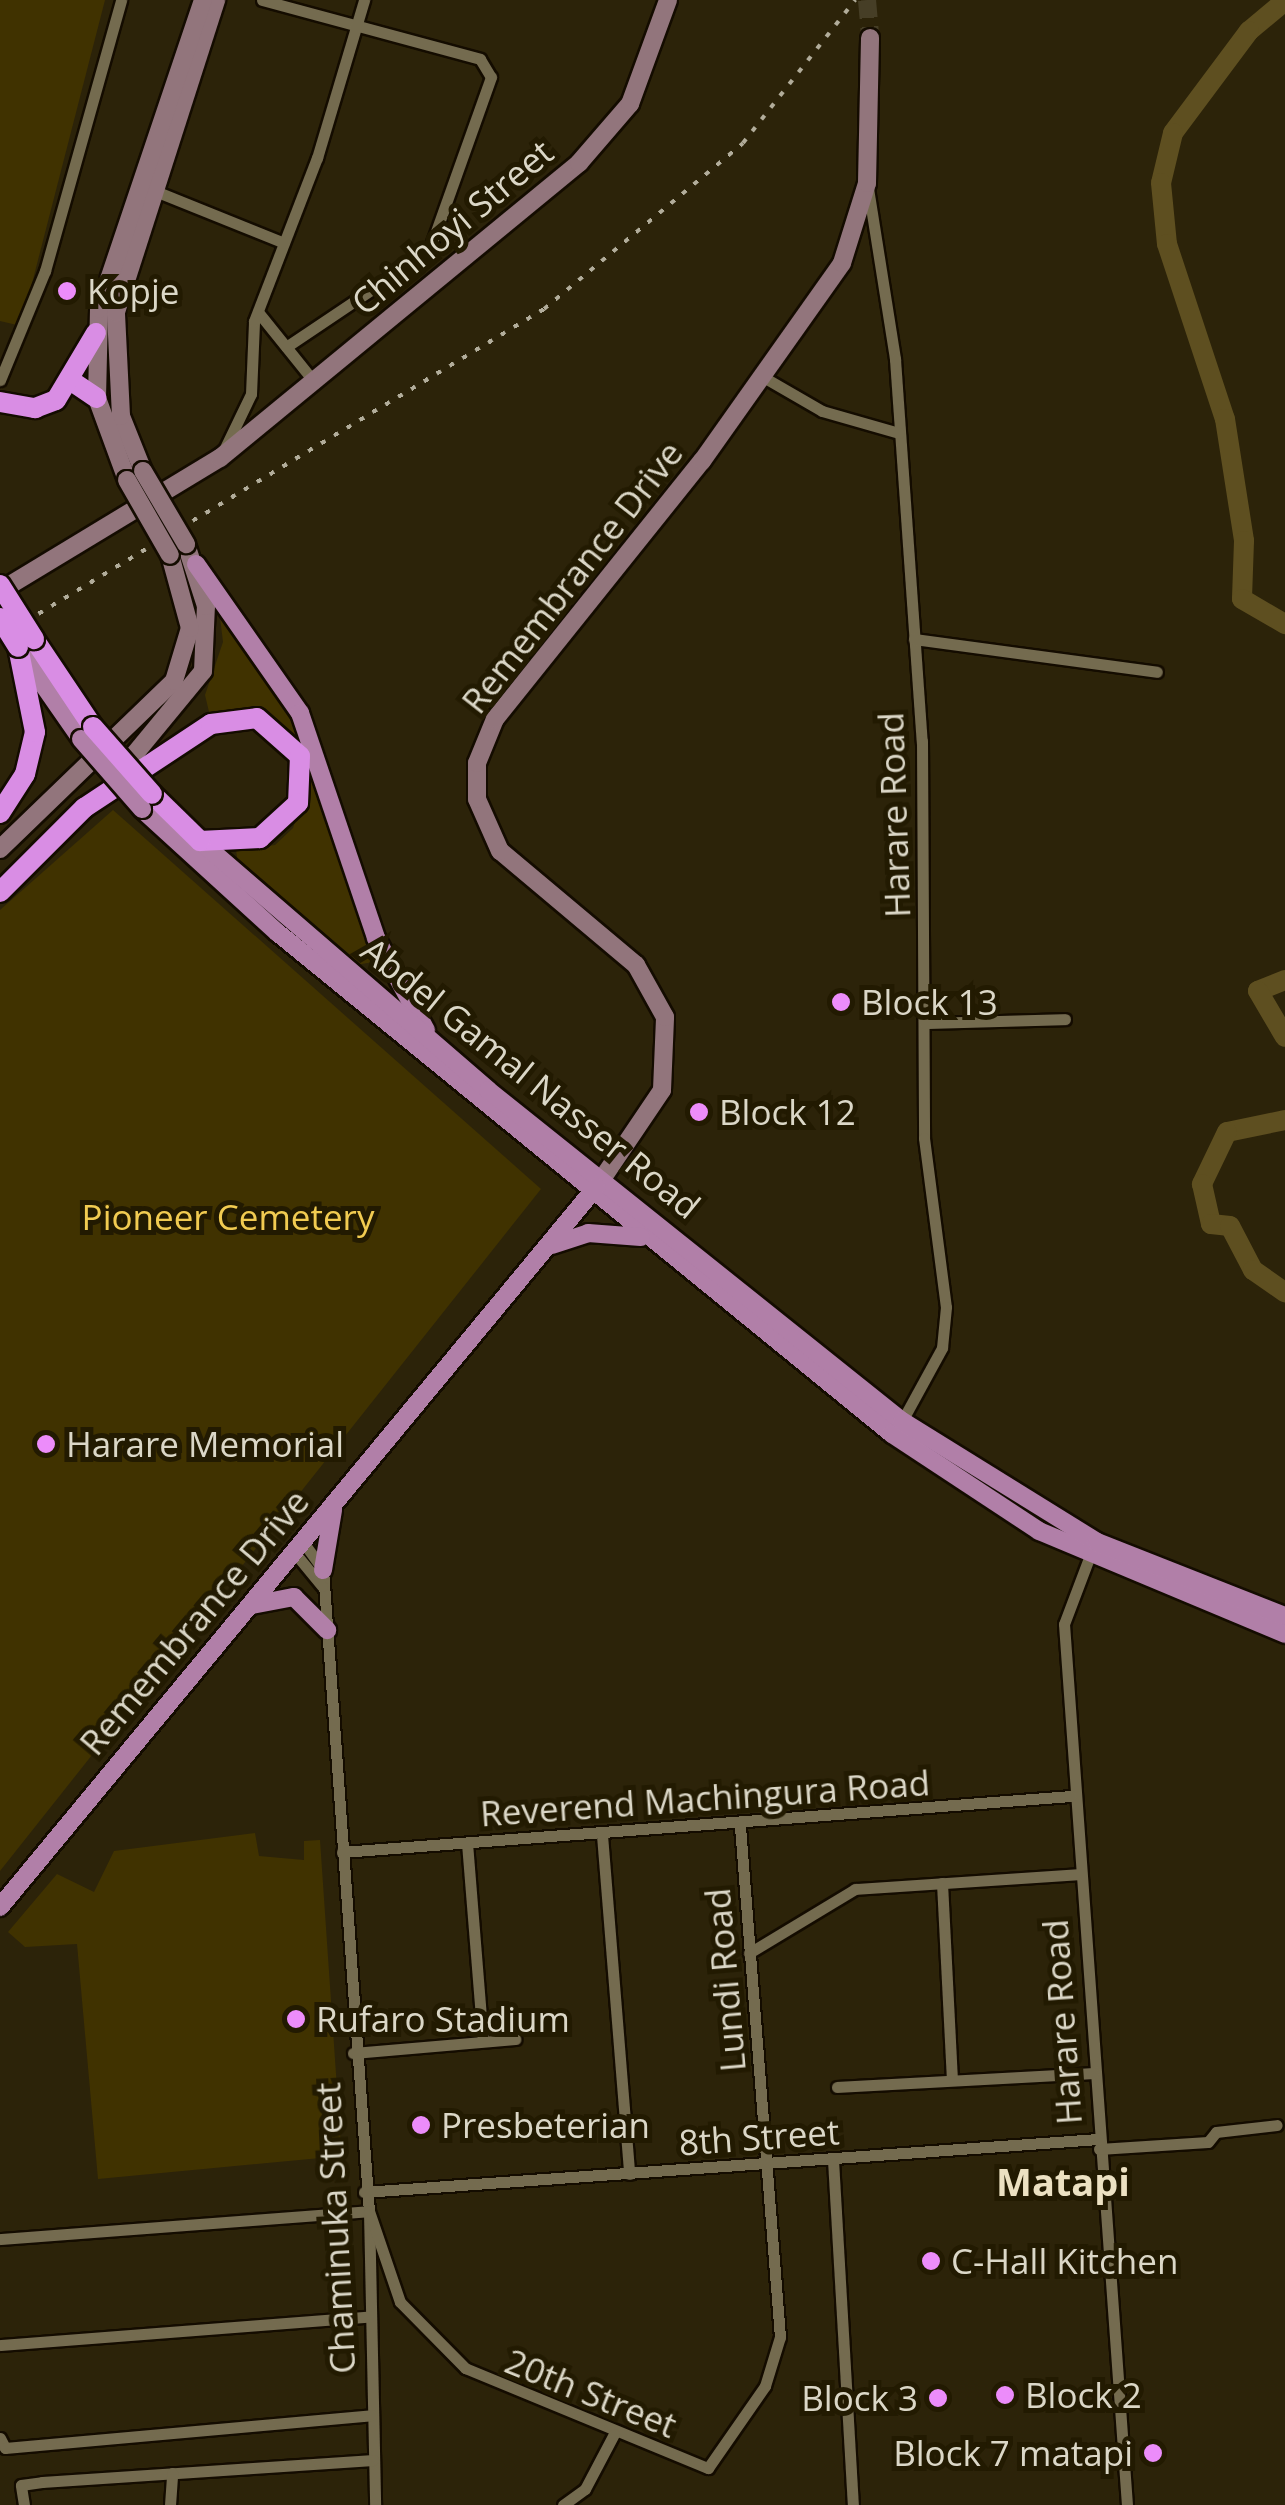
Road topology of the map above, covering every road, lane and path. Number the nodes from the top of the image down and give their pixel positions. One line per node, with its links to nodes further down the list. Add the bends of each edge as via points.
1 (121, 0): 16 (street, via 45,271)
2 (202, 0): 10 (street)
3 (216, 0): 10 (street)
4 (262, 0): 7 (street)
5 (364, 0): 7 (street)
6 (668, 0): 18 (street, Chinhoyi Street, via 648,70 614,128)
7 (356, 24): 11 (street); 14 (street, via 488,68 463,176 430,251)
8 (870, 38): 9 (street, Remembrance Drive)
9 (867, 183): 15 (street, Remembrance Drive, via 842,263); 21 (street, Harare Road)
10 (149, 188): 11 (street); 13 (street); 23 (street, via 114,332 121,416)
11 (284, 243): 12 (street)
12 (258, 312): 14 (street); 22 (street, via 252,394)
13 (96, 333): 17 (highway); 19 (street)
14 (286, 347): 18 (street)
15 (765, 378): 21 (street, via 822,412); 40 (street, Remembrance Drive, via 494,719 477,763 477,799 500,852 636,965 664,1017 662,1090)
16 (0, 380)
17 (70, 380): 19 (highway); 20 (highway, via 47,405)
18 (316, 384): 22 (street, Chinhoyi Street)
19 (97, 398): 23 (street)
20 (0, 402)
21 (900, 433): 28 (street, Harare Road)
22 (220, 458): 26 (street, Chinhoyi Street)
23 (135, 476): 24 (street, bridge)
24 (178, 550): 25 (street); 35 (street, via 190,628 174,682)
25 (196, 564): 32 (street, via 208,628 196,686); 39 (main road, via 300,713 372,926)
26 (0, 588): 29 (highway, Abdel Gamal Nasser Road, bridge)
27 (0, 618): 29 (highway, Abdel Gamal Nasser Road, bridge)
28 (914, 639): 30 (street); 38 (street, Harare Road)
29 (24, 646): 31 (highway, Abdel Gamal Nasser Road, bridge); 33 (highway, via 35,732 25,774)
30 (1157, 672)
31 (147, 802): 34 (highway, Abdel Gamal Nasser Road); 40 (main road, Abdel Gamal Nasser Road)
32 (84, 808): 34 (highway, via 211,724 247,717 282,731 302,767 287,819 245,842); 36 (highway)
33 (0, 813)
34 (200, 841): 39 (main road, Abdel Gamal Nasser Road)
35 (0, 849)
36 (0, 892)
37 (1066, 1019): 38 (street)
38 (924, 1023): 43 (street, Harare Road, via 924,1138 946,1326)
39 (432, 1041): 40 (main road, Abdel Gamal Nasser Road)
40 (596, 1188): 41 (main road, Abdel Gamal Nasser Road); 42 (main road, Remembrance Drive); 43 (main road, Abdel Gamal Nasser Road)
41 (651, 1240): 42 (main road, via 620,1230); 43 (main road, Abdel Gamal Nasser Road)
42 (552, 1244): 44 (main road, Remembrance Drive)
43 (897, 1427): 46 (main road, Abdel Gamal Nasser Road)
44 (334, 1504): 45 (main road, Remembrance Drive); 47 (main road)
45 (298, 1547): 47 (street); 47 (street); 48 (main road, Remembrance Drive)
46 (1092, 1549): 49 (main road); 51 (main road); 52 (street, Harare Road, via 1064,1624)
47 (324, 1580): 50 (street, Chaminuka Street)
48 (247, 1607): 50 (main road, via 294,1597); 59 (main road, Remembrance Drive)
49 (1285, 1616)
50 (328, 1630): 56 (street, Chaminuka Street)
51 (1285, 1634)
52 (1071, 1796): 53 (street, Reverend Machingura Road); 57 (street, Harare Road)
53 (740, 1826): 54 (street, Reverend Machingura Road); 60 (street, Lundi Road)
54 (602, 1835): 55 (street, Reverend Machingura Road); 71 (street)
55 (466, 1843): 56 (street, Reverend Machingura Road); 62 (street)
56 (342, 1852): 63 (street, Chaminuka Street)
57 (1080, 1874): 58 (street); 64 (street, Harare Road)
58 (942, 1884): 60 (street, via 855,1889); 65 (street)
59 (0, 1907)
60 (749, 1952): 70 (street, Lundi Road)
61 (515, 2038): 62 (street)
62 (483, 2040): 63 (street)
63 (354, 2054): 72 (street, Chaminuka Street)
64 (1094, 2072): 65 (street); 68 (street, Harare Road)
65 (952, 2079): 66 (street)
66 (836, 2088)
67 (1276, 2125): 68 (street, 8th Street, via 1216,2132 1208,2142)
68 (1098, 2144): 69 (street, 8th Street); 88 (street, Harare Road)
69 (833, 2160): 70 (street, 8th Street); 87 (street)
70 (768, 2164): 71 (street, 8th Street); 81 (street, Lundi Road, via 776,2362)
71 (629, 2174): 72 (street, 8th Street)
72 (364, 2192): 73 (street, Chaminuka Street)
73 (369, 2211): 74 (street); 75 (street, Chaminuka Street); 78 (street, 20th Street, via 400,2302 428,2334 492,2384)
74 (0, 2239)
75 (368, 2316): 76 (street); 77 (street, Chaminuka Street)
76 (0, 2346)
77 (372, 2415): 79 (street, via 5,2448); 80 (street, Chaminuka Street)
78 (614, 2434): 81 (street, 20th Street); 86 (street, via 585,2488)
79 (0, 2438)
80 (373, 2460): 82 (street); 85 (street, Chaminuka Street)
81 (708, 2468)
82 (172, 2473): 83 (street, via 21,2485); 84 (street)
83 (24, 2505)
84 (170, 2505)
85 (374, 2505)
86 (563, 2505)
87 (854, 2505)
88 (1127, 2505)

